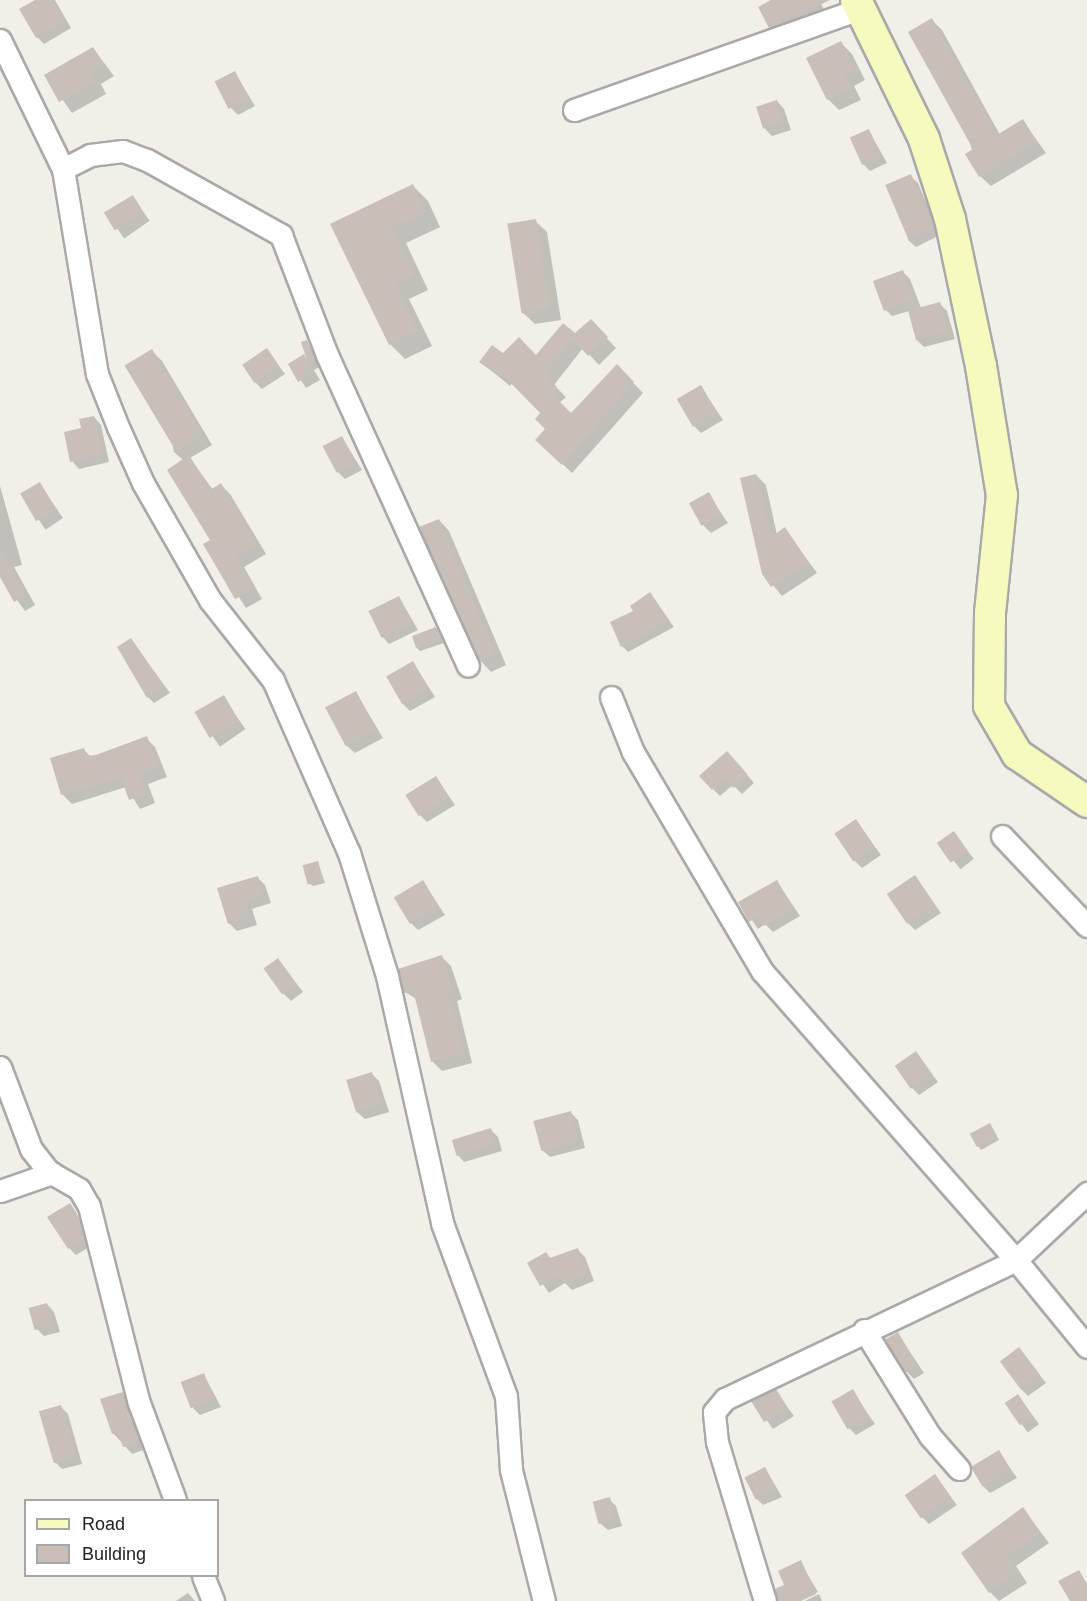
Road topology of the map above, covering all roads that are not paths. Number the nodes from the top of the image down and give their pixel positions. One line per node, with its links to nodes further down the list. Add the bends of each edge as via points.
1 (857, 5): 3 (street); 7 (main road, via 924,139 950,219 981,366 1002,495 990,614 989,706 1017,754)
2 (0, 40): 4 (street)
3 (574, 110)
4 (63, 169): 5 (street, via 90,155 123,152 147,160 281,235 327,355); 21 (street, via 97,374 118,426 143,483 210,600 273,680 349,854 387,976 442,1223 506,1396 510,1470)
5 (468, 666)
6 (611, 696): 14 (street, via 633,752 762,971)
7 (1087, 802)
8 (1002, 836): 9 (street)
9 (1087, 926)
10 (0, 1067): 11 (street, via 31,1149)
11 (52, 1173): 12 (street); 18 (street, via 79,1188 90,1206 139,1403)
12 (0, 1191)
13 (1087, 1193): 14 (street)
14 (1016, 1260): 15 (street); 16 (street)
15 (864, 1330): 17 (street, via 930,1436); 22 (street, via 747,1385 725,1399 714,1412 717,1442)
16 (1087, 1347)
17 (959, 1469)
18 (175, 1499)
19 (204, 1577): 20 (street)
20 (213, 1601)
21 (544, 1601)
22 (765, 1601)

